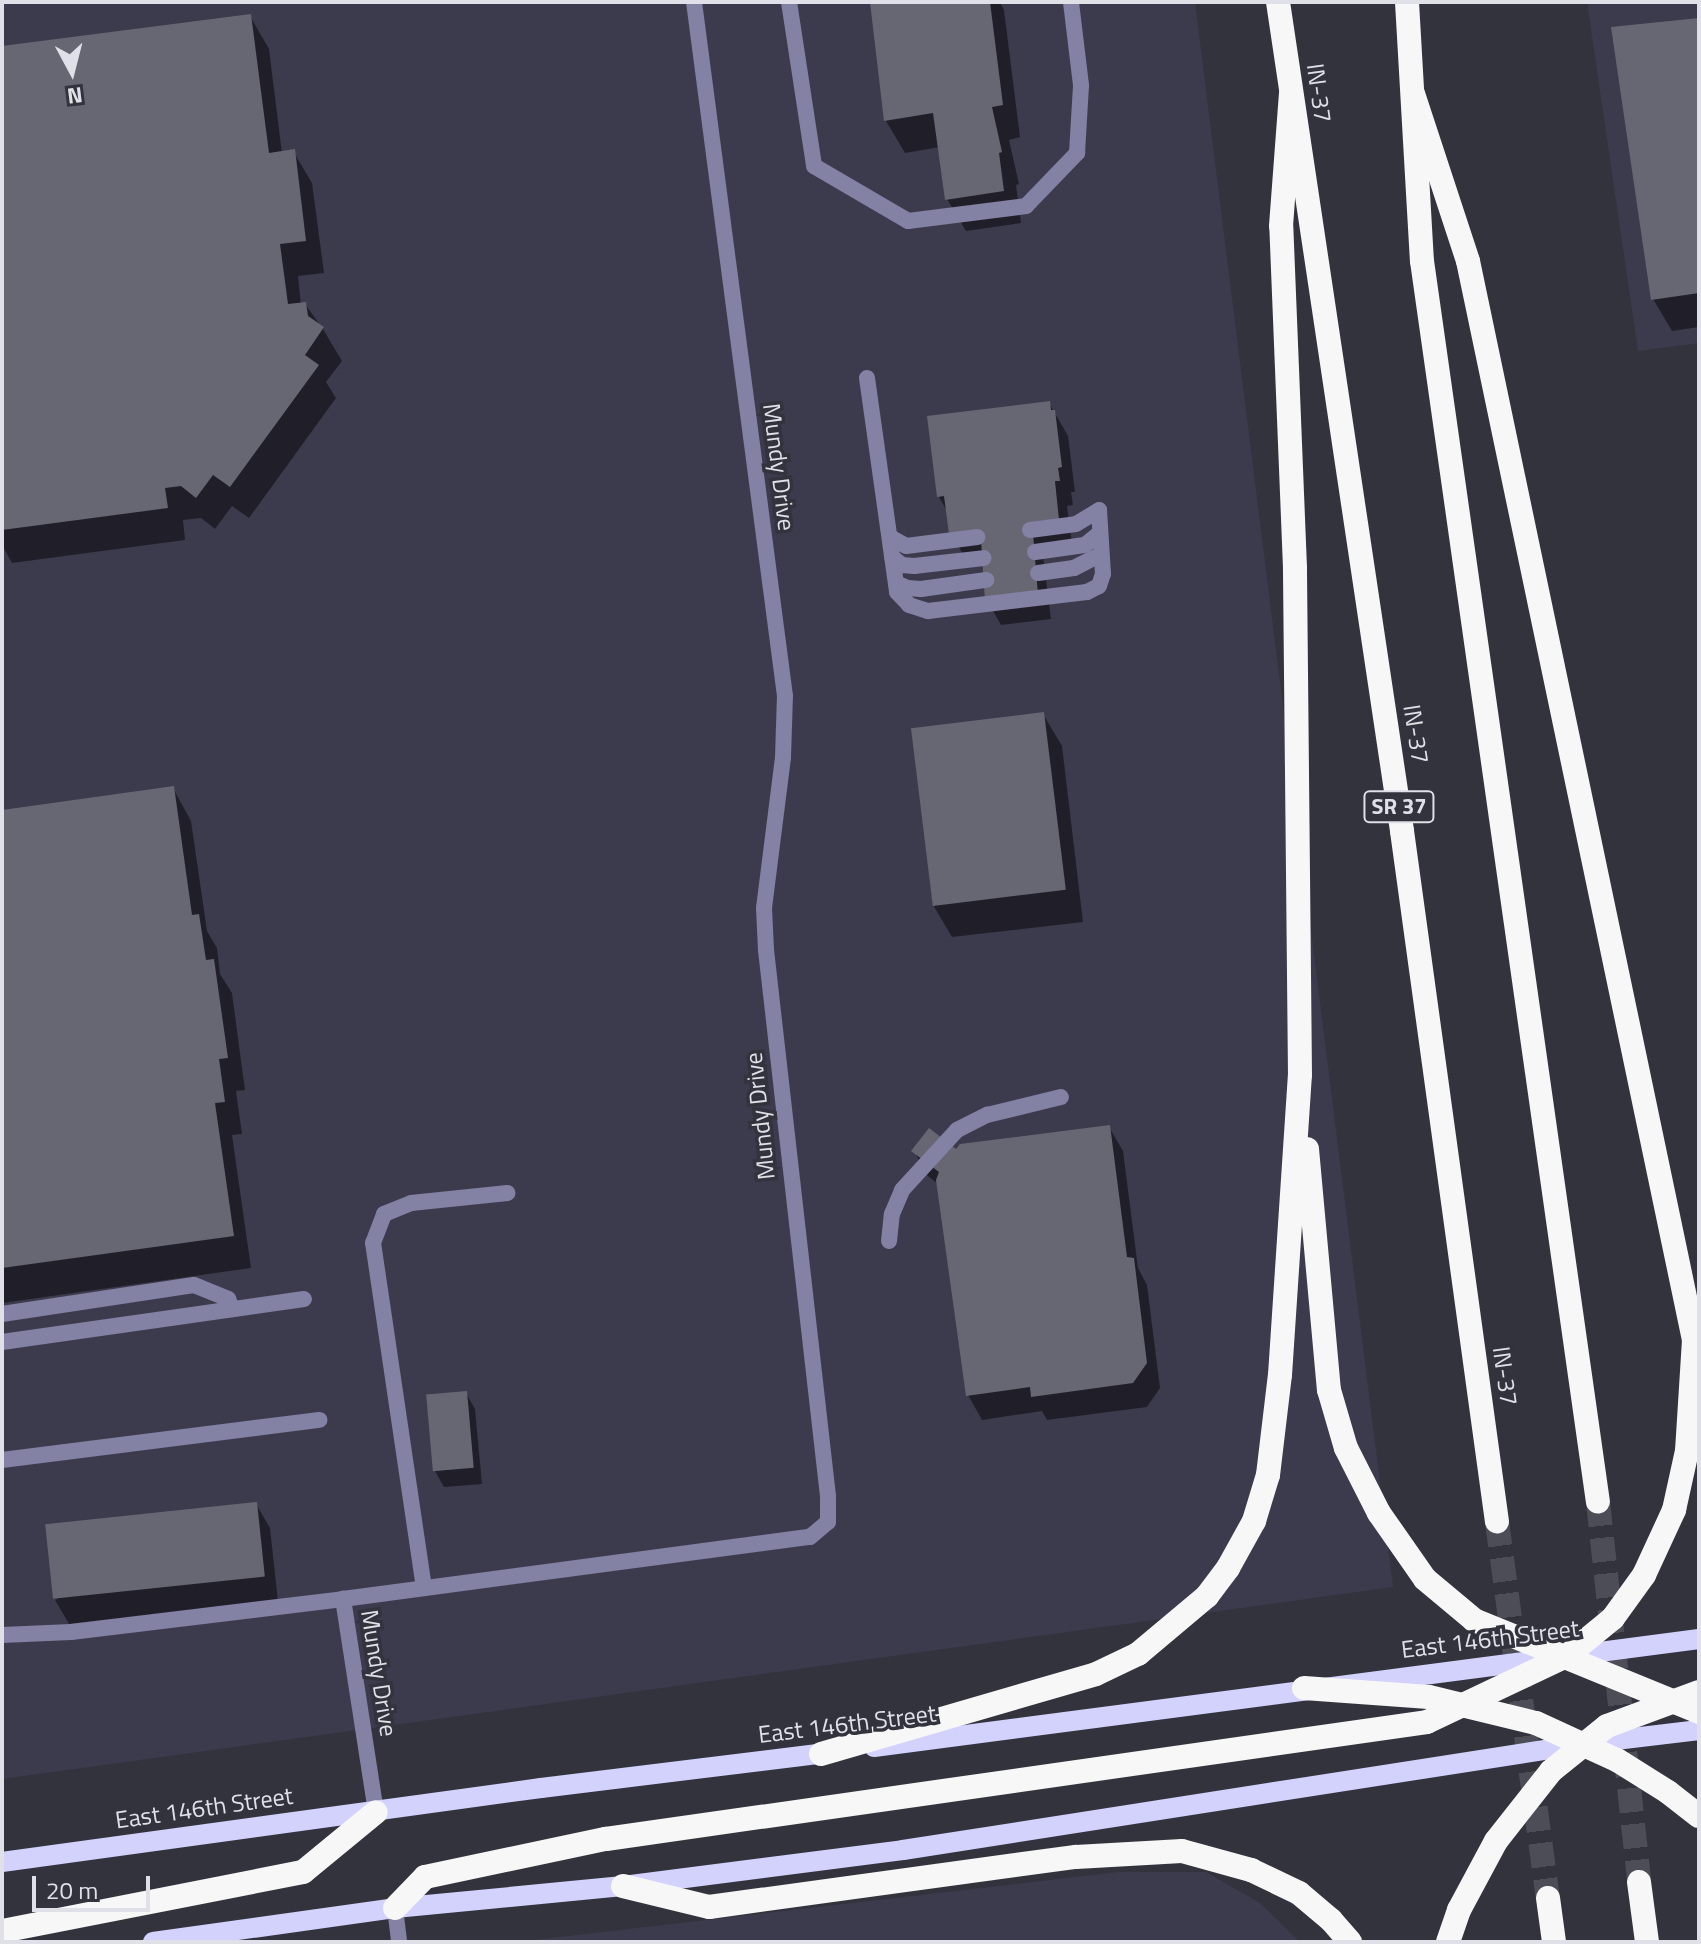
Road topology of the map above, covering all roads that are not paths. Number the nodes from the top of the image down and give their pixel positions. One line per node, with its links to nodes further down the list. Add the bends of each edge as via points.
1 (694, 2): 33 (street, Mundy Drive, via 785,696 783,758 764,908 766,950 828,1522 810,1537)
2 (789, 2): 3 (street, via 814,166 908,221 1026,206 1077,153 1081,85)
3 (1071, 2)
4 (1278, 2): 6 (highway, IN-37 / SR 37)
5 (1407, 2): 7 (highway)
6 (1291, 94): 20 (highway, via 1281,226 1295,568); 32 (highway, IN-37 / SR 37, via 1402,831)
7 (1413, 94): 28 (highway, via 1468,261); 31 (highway, via 1422,261)
8 (867, 378): 11 (street)
9 (1030, 530): 10 (street, via 1076,524 1099,510)
10 (1100, 533): 13 (street, via 1085,545); 14 (street)
11 (890, 537): 12 (street, via 906,546); 15 (street)
12 (977, 537)
13 (1035, 552)
14 (1101, 554): 17 (street, via 1074,568); 19 (street, via 1099,586 1087,592 928,611 901,599)
15 (892, 557): 16 (street, via 914,566); 19 (street)
16 (984, 558)
17 (1038, 573)
18 (986, 580): 19 (street, via 921,589)
19 (896, 583)
20 (1300, 1075): 37 (highway, via 1329,1390 1346,1448 1379,1513 1425,1579 1474,1620); 45 (highway, via 1268,1475 1254,1521 1228,1568 1170,1630 1138,1654 1096,1674)
21 (1061, 1097): 23 (street, via 987,1115 957,1130 902,1190)
22 (507, 1193): 33 (street, via 411,1203 384,1214 373,1243)
23 (889, 1241)
24 (304, 1299): 25 (street)
25 (232, 1309): 26 (street, via 228,1299 194,1285); 27 (street)
26 (2, 1314)
27 (2, 1342)
28 (1697, 1344): 37 (highway, via 1687,1451 1674,1510 1644,1575 1613,1618)
29 (319, 1420): 30 (street)
30 (2, 1460)
31 (1598, 1502)
32 (1497, 1522)
33 (424, 1588): 34 (street, Mundy Drive)
34 (343, 1599): 35 (street, via 71,1632); 46 (street, Mundy Drive)
35 (2, 1635)
36 (1699, 1639): 37 (main road, East 146th Street)
37 (1568, 1655): 38 (main road, East 146th Street); 40 (highway); 41 (highway)
38 (1304, 1688): 41 (highway, via 1429,1697); 45 (main road, East 146th Street)
39 (1699, 1692): 40 (highway)
40 (1674, 1701): 42 (highway); 44 (highway, via 1607,1726)
41 (1466, 1707): 44 (highway, via 1536,1723); 52 (highway, via 1427,1722 1226,1753 606,1839 425,1877)
42 (1699, 1712)
43 (1699, 1730): 44 (main road)
44 (1582, 1744): 47 (highway, via 1668,1792); 50 (main road, via 918,1848); 57 (highway, via 1551,1771 1507,1824 1459,1910)
45 (821, 1754): 46 (main road, East 146th Street)
46 (376, 1812): 48 (main road, East 146th Street); 53 (highway, via 303,1872)
47 (1699, 1816)
48 (2, 1862)
49 (1639, 1882): 59 (highway)
50 (623, 1886): 52 (main road); 56 (highway, via 709,1907 1076,1857 1182,1851 1251,1870 1299,1893)
51 (1548, 1898): 58 (highway)
52 (395, 1908): 54 (main road); 55 (street)
53 (2, 1931)
54 (153, 1942)
55 (399, 1942)
56 (1350, 1942)
57 (1448, 1942)
58 (1554, 1942)
59 (1647, 1942)

